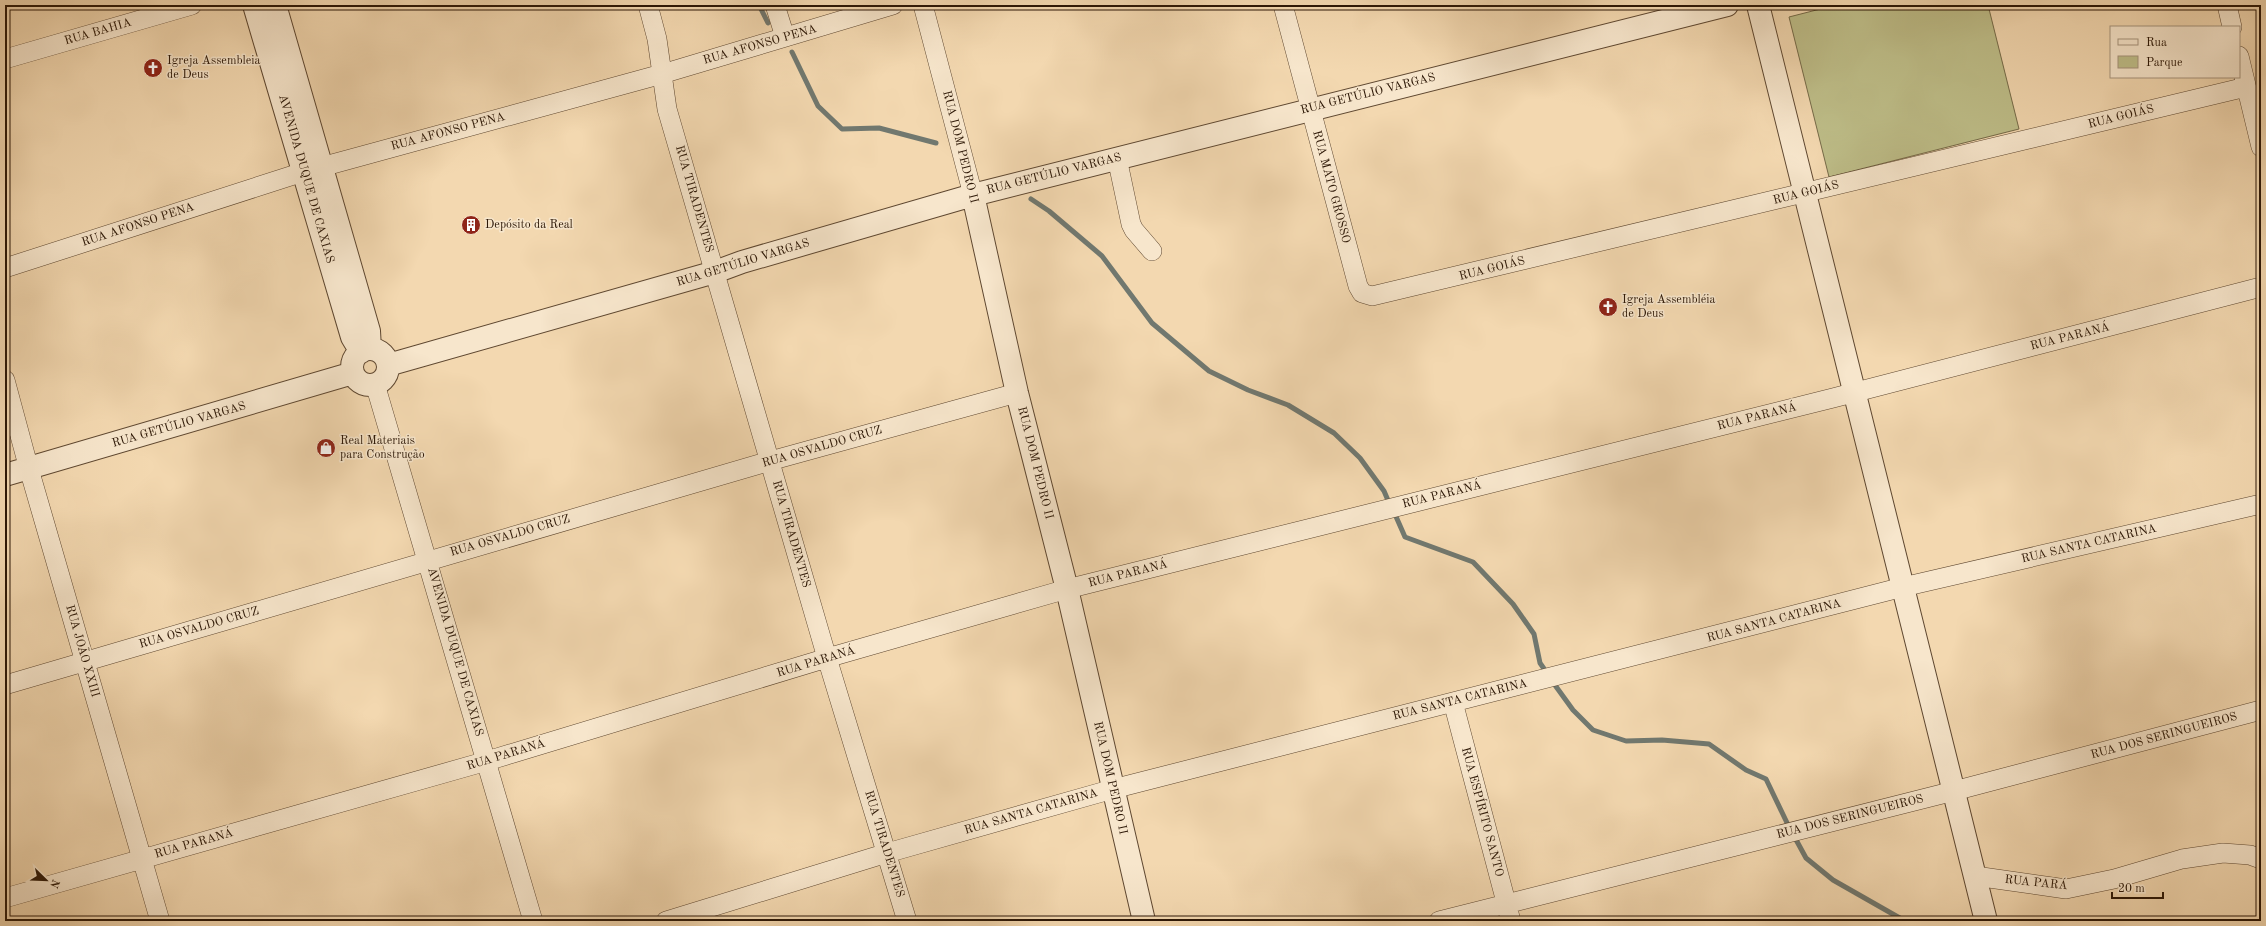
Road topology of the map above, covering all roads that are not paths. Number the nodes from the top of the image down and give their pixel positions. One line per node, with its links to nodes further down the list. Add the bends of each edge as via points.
1 (192, 5): 14 (street, RUA BAHIA)
2 (254, 5): 21 (street, AVENIDA DUQUE DE CAXIAS)
3 (275, 5): 21 (street, AVENIDA DUQUE DE CAXIAS)
4 (648, 5): 16 (street, RUA TIRADENTES, via 657,39)
5 (775, 5): 13 (street)
6 (893, 5): 13 (street, RUA AFONSO PENA)
7 (923, 5): 23 (street, RUA DOM PEDRO II)
8 (1283, 5): 18 (street, RUA MATO GROSSO)
9 (1727, 5): 18 (street, RUA GETÚLIO VARGAS)
10 (1758, 5): 22 (street)
11 (2227, 5): 12 (street)
12 (2232, 26)
13 (785, 37): 16 (street, RUA AFONSO PENA)
14 (5, 59)
15 (2240, 60): 17 (street)
16 (662, 74): 21 (street, RUA AFONSO PENA); 26 (street, RUA TIRADENTES, via 667,109)
17 (2246, 87): 19 (street); 22 (street, RUA GOIÁS)
18 (1309, 109): 20 (street, RUA GETÚLIO VARGAS); 28 (street, RUA MATO GROSSO, via 1358,286)
19 (2261, 147)
20 (1117, 158): 23 (street, RUA GETÚLIO VARGAS); 24 (street, via 1131,224)
21 (313, 169): 25 (street, RUA AFONSO PENA); 29 (street, AVENIDA DUQUE DE CAXIAS, via 369,331)
22 (1804, 193): 28 (street, RUA GOIÁS, via 1377,296); 34 (street)
23 (973, 195): 26 (street, RUA GETÚLIO VARGAS); 35 (street, RUA DOM PEDRO II)
24 (1152, 251)
25 (5, 268)
26 (715, 272): 30 (street, RUA GETÚLIO VARGAS); 36 (street, RUA TIRADENTES)
27 (2261, 287): 34 (street, RUA PARANÁ)
28 (1367, 295)
29 (365, 351): 30 (street, via 384,355); 31 (street, via 353,362)
30 (388, 365): 33 (street, via 384,378)
31 (353, 373): 33 (street, via 361,382); 37 (street, RUA GETÚLIO VARGAS)
32 (5, 380): 37 (street, RUA JOÃO XXIII)
33 (375, 384): 40 (street, AVENIDA DUQUE DE CAXIAS)
34 (1854, 392): 41 (street); 42 (street, RUA PARANÁ)
35 (1017, 393): 36 (street, RUA OSVALDO CRUZ); 42 (street, RUA DOM PEDRO II)
36 (770, 461): 40 (street, RUA OSVALDO CRUZ); 43 (street, RUA TIRADENTES)
37 (29, 469): 38 (street, RUA GETÚLIO VARGAS); 44 (street, RUA JOÃO XXIII)
38 (5, 475)
39 (2261, 504): 41 (street, RUA SANTA CATARINA)
40 (428, 560): 44 (street, RUA OSVALDO CRUZ); 48 (street, AVENIDA DUQUE DE CAXIAS)
41 (1903, 587): 46 (street, RUA SANTA CATARINA); 50 (street)
42 (1067, 589): 43 (street, RUA PARANÁ); 49 (street, RUA DOM PEDRO II)
43 (827, 658): 48 (street, RUA PARANÁ); 51 (street, RUA TIRADENTES)
44 (85, 662): 45 (street, RUA OSVALDO CRUZ); 52 (street, RUA JOÃO XXIII)
45 (5, 685)
46 (1453, 702): 49 (street, RUA SANTA CATARINA); 56 (street, RUA ESPÍRITO SANTO)
47 (2261, 710): 50 (street, RUA DOS SERINGUEIROS)
48 (487, 762): 52 (street, RUA PARANÁ); 58 (street, AVENIDA DUQUE DE CAXIAS)
49 (1113, 789): 51 (street, RUA SANTA CATARINA); 61 (street, RUA DOM PEDRO II)
50 (1954, 791): 54 (street); 56 (street, RUA DOS SERINGUEIROS, via 1780,834)
51 (887, 853): 59 (street, RUA SANTA CATARINA); 60 (street, RUA TIRADENTES)
52 (142, 858): 55 (street, RUA PARANÁ); 57 (street, RUA JOÃO XXIII)
53 (2261, 859): 54 (street, RUA PARÁ, via 2250,855 2223,853 2182,859 2114,879 2066,889)
54 (1975, 876): 63 (street)
55 (5, 898)
56 (1508, 912): 62 (street, RUA DOS SERINGUEIROS)
57 (160, 921)
58 (533, 921)
59 (666, 921)
60 (906, 921)
61 (1144, 921)
62 (1439, 921)
63 (1986, 921)

